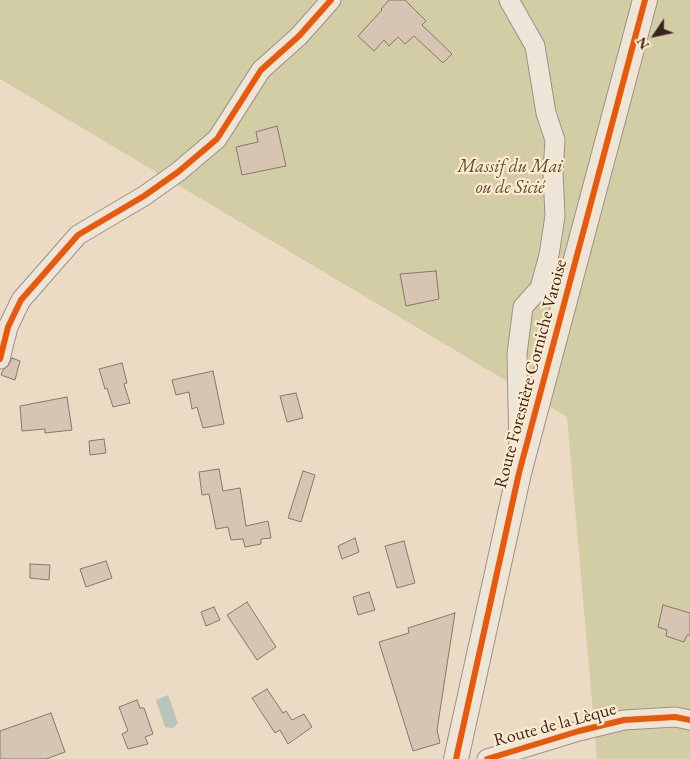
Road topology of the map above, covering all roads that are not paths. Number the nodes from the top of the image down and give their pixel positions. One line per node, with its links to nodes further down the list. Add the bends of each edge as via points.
1 (332, 0): 4 (street, via 261,70 217,139 144,196 78,235 21,300 8,327)
2 (509, 0): 5 (street, via 535,46 546,112 555,140 555,216 549,255 540,288 523,307 517,354)
3 (645, 0): 5 (street, Route Forestière Corniche Varoise)
4 (0, 359)
5 (519, 473): 7 (street, Route Forestière Corniche Varoise)
6 (690, 720): 8 (street, Route de la Lèque, via 675,717 624,720)
7 (456, 759)
8 (487, 759)

